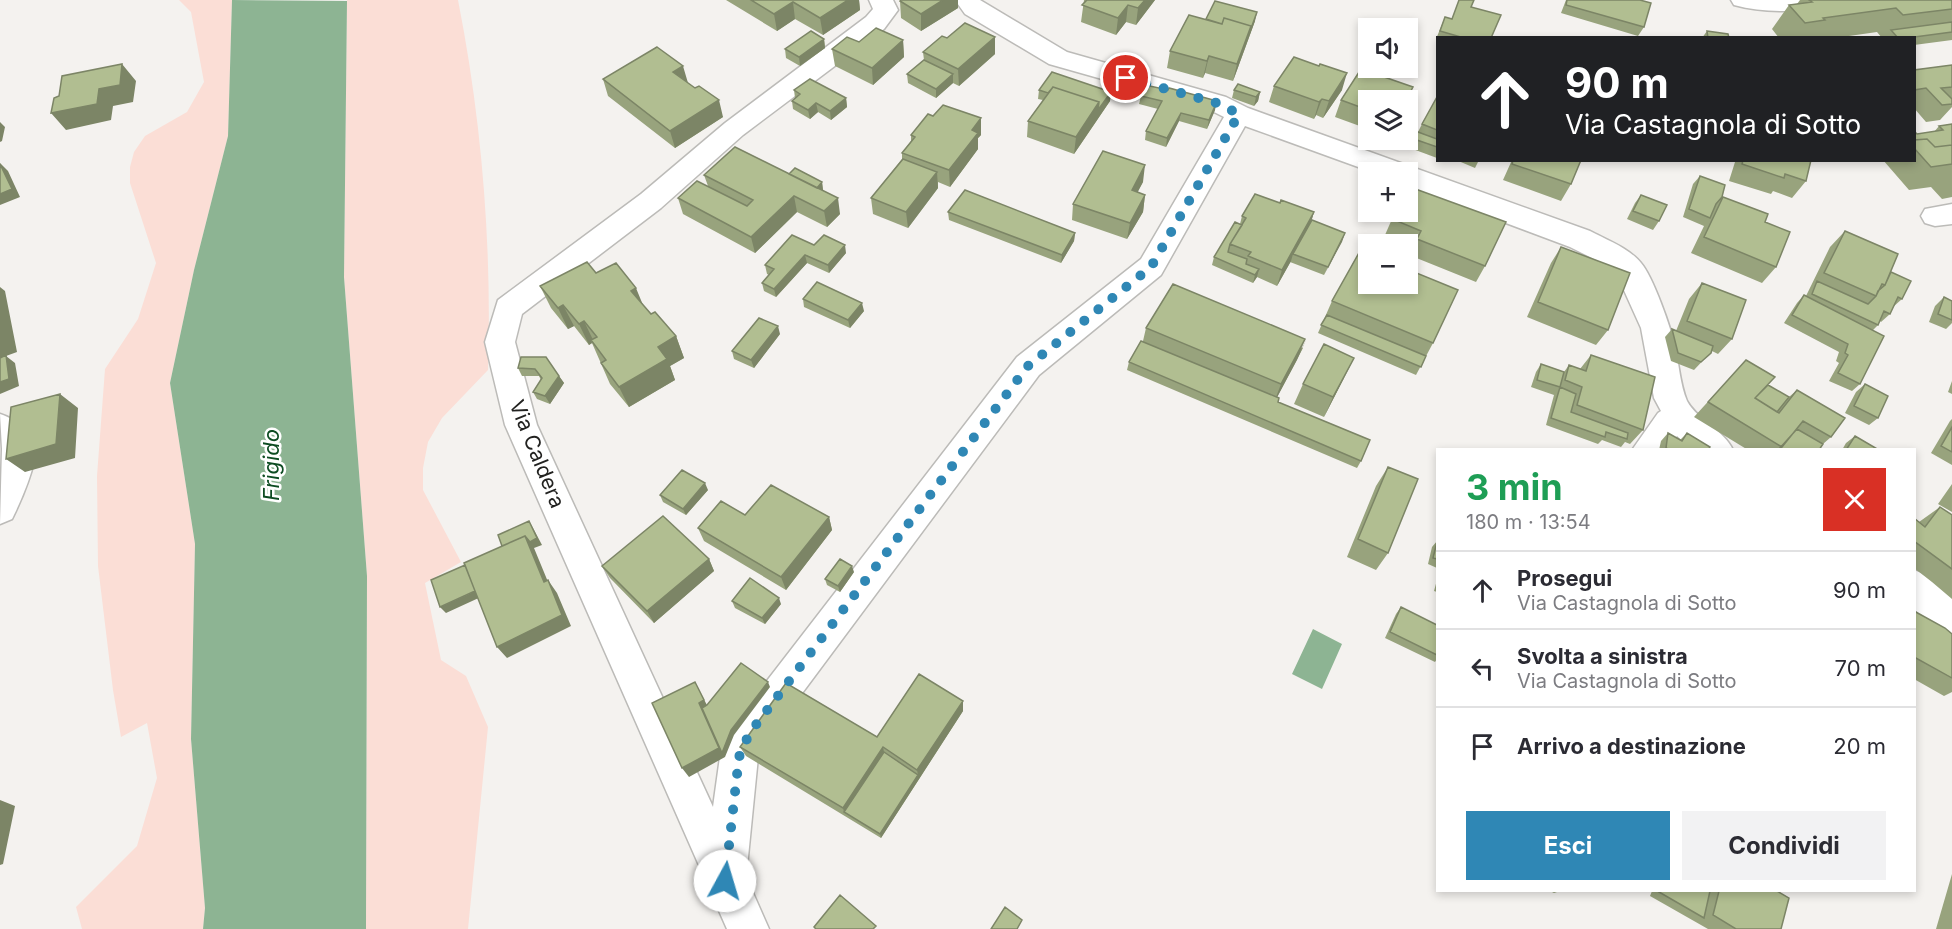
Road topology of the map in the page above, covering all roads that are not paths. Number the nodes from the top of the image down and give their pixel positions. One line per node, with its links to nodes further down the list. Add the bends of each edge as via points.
1 (881, 0): 15 (street, Via Caldera, via 886,10 875,23 509,308 500,342 521,425)
2 (967, 0): 5 (street, via 974,9 1058,58 1217,103)
3 (1743, 0): 4 (street, via 1782,4)
4 (1843, 0)
5 (1239, 114): 6 (street); 15 (street, via 1151,267 1028,366 749,734 739,757)
6 (1371, 162)
7 (1418, 179): 8 (street, via 1580,239 1630,270 1656,328 1671,398)
8 (1681, 419): 10 (street, via 1668,422); 11 (street)
9 (0, 427): 12 (street, via 19,444 14,474)
10 (1649, 448)
11 (1714, 448)
12 (0, 509)
13 (1916, 588): 14 (street)
14 (1952, 622)
15 (725, 881): 16 (street, Via Caldera)
16 (748, 929)

